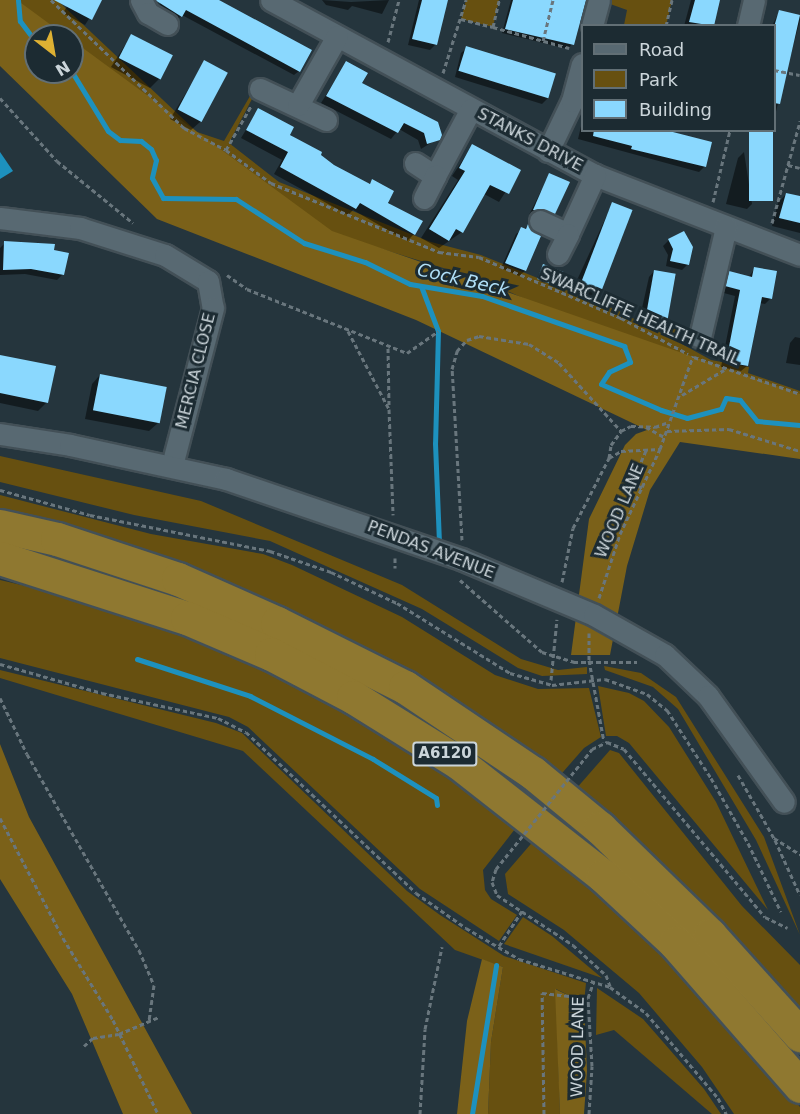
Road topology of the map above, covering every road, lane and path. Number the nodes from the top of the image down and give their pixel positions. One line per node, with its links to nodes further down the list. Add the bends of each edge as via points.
1 (51, 0): 33 (path, SWARCLIFFE HEALTH TRAIL, via 184,128)
2 (399, 0): 22 (path)
3 (466, 0): 13 (path)
4 (500, 0): 18 (path)
5 (553, 0): 11 (path)
6 (599, 0): 15 (street)
7 (672, 0): 16 (path)
8 (754, 0): 17 (street)
9 (134, 3): 14 (street)
10 (284, 3): 19 (street, STANKS DRIVE)
11 (551, 11): 12 (path); 20 (path)
12 (557, 12)
13 (461, 19): 18 (path); 26 (path)
14 (167, 24)
15 (593, 24)
16 (666, 24)
17 (748, 24)
18 (493, 27): 20 (path)
19 (337, 36): 22 (street, STANKS DRIVE); 28 (street)
20 (543, 41): 21 (path)
21 (578, 57): 34 (street, via 572,101)
22 (383, 60): 26 (street, STANKS DRIVE)
23 (776, 69): 24 (path)
24 (800, 75)
25 (260, 89): 28 (street); 33 (path)
26 (437, 90): 29 (street, STANKS DRIVE)
27 (0, 98): 44 (path, via 57,161)
28 (298, 105): 30 (street)
29 (471, 109): 34 (street, STANKS DRIVE); 39 (street)
30 (326, 120)
31 (800, 121): 36 (path)
32 (730, 132): 43 (path)
33 (226, 150): 52 (path, SWARCLIFFE HEALTH TRAIL, via 271,183 361,224 439,252 479,257)
34 (548, 151): 38 (street, STANKS DRIVE)
35 (415, 163): 39 (street)
36 (788, 165): 37 (path); 46 (path)
37 (800, 168)
38 (595, 175): 43 (street, STANKS DRIVE); 45 (street)
39 (435, 176): 40 (street)
40 (424, 198)
41 (0, 218): 68 (street, MERCIA CLOSE, via 80,228 165,255 208,281 213,308)
42 (540, 221): 45 (street)
43 (718, 224): 46 (street, STANKS DRIVE); 52 (street)
44 (138, 226)
45 (568, 234): 47 (street)
46 (767, 242): 48 (street, STANKS DRIVE)
47 (558, 254)
48 (800, 255)
49 (218, 268): 50 (path, via 247,289)
50 (347, 330): 53 (path); 57 (path)
51 (438, 331): 53 (path, via 407,353)
52 (696, 346): 54 (path, SWARCLIFFE HEALTH TRAIL); 56 (path, WOOD LANE)
53 (388, 347): 57 (path)
54 (725, 369): 55 (path, SWARCLIFFE HEALTH TRAIL); 56 (path, via 694,384)
55 (800, 394)
56 (680, 396): 61 (path, WOOD LANE)
57 (389, 409): 72 (path)
58 (666, 423): 59 (path)
59 (645, 426): 60 (path); 63 (path)
60 (621, 431): 67 (path, via 610,445); 74 (path, via 559,363 530,344 479,336 467,340 457,351 452,369 463,519)
61 (667, 431): 63 (path, WOOD LANE); 66 (path, via 729,429)
62 (0, 434): 68 (street, PENDAS AVENUE)
63 (664, 437): 65 (path, WOOD LANE)
64 (647, 449): 65 (path); 67 (path, via 621,450); 69 (path, via 638,461 632,482)
65 (660, 449): 69 (path, WOOD LANE)
66 (800, 451)
67 (609, 458): 76 (path, via 573,528)
68 (172, 465): 72 (street, PENDAS AVENUE)
69 (642, 488): 77 (path, WOOD LANE, via 620,534)
70 (0, 490): 82 (path, via 90,515 270,550 331,572 397,603 510,673 552,685)
71 (0, 526): 103 (highway, A6120, via 57,539 178,579 405,687 532,773 600,828 710,935)
72 (394, 535): 74 (street, PENDAS AVENUE); 75 (path)
73 (0, 558): 105 (highway, A6120, via 176,615 271,654 353,697 459,763 603,876 675,943)
74 (461, 559): 76 (street, PENDAS AVENUE); 78 (path, via 460,583 542,651)
75 (395, 568)
76 (559, 601): 77 (street, PENDAS AVENUE); 78 (path)
77 (594, 615): 79 (path, WOOD LANE, via 587,644); 87 (street, PENDAS AVENUE, via 665,655 708,696)
78 (552, 654): 79 (path, via 574,662); 83 (path)
79 (589, 660): 80 (path); 82 (path, WOOD LANE)
80 (643, 663)
81 (0, 664): 95 (path, via 102,693 218,718 246,732 416,893)
82 (593, 679): 85 (path, WOOD LANE); 93 (path, via 630,686 667,710 748,843)
83 (551, 680)
84 (0, 698): 101 (path, via 27,754 139,950 154,985)
85 (604, 742): 92 (path, bridge, via 592,749 496,869 492,878 494,891); 94 (path, via 615,742 624,749 765,917)
86 (735, 769): 89 (path)
87 (784, 802)
88 (0, 818): 102 (path)
89 (774, 838): 90 (path); 91 (path)
90 (800, 854)
91 (800, 895)
92 (522, 911): 95 (path); 98 (path, via 573,945 606,975)
93 (781, 912)
94 (788, 928)
95 (498, 946): 97 (path, via 519,959)
96 (442, 947): 107 (path, via 425,1029)
97 (594, 981): 98 (path); 99 (path, WOOD LANE)
98 (610, 987): 110 (path, via 646,1013 718,1098)
99 (588, 998): 108 (path, via 542,993); 109 (path, WOOD LANE, via 592,1065)
100 (159, 1017): 101 (path)
101 (149, 1021): 102 (path)
102 (119, 1034): 104 (path, via 93,1038); 106 (path)
103 (800, 1035)
104 (84, 1046)
105 (800, 1086)
106 (158, 1114)
107 (420, 1114)
108 (544, 1114)
109 (589, 1114)
110 (726, 1114)

